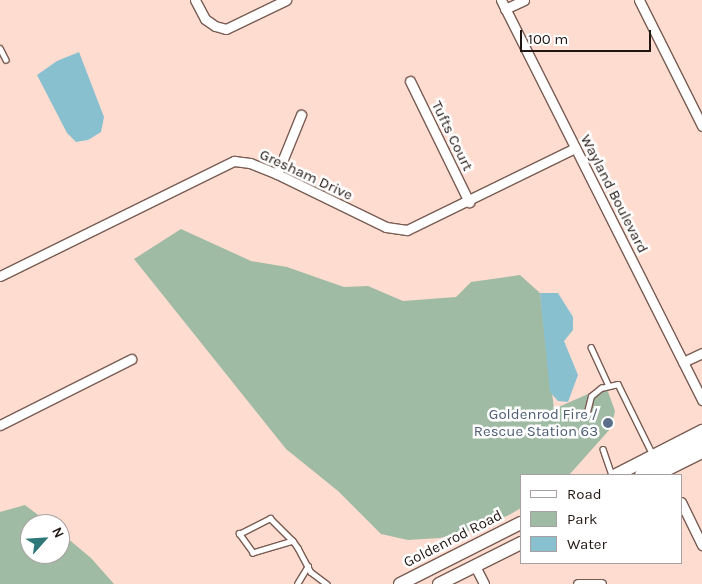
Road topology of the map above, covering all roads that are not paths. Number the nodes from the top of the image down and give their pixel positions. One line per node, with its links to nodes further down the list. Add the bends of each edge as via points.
1 (195, 0): 2 (street, via 205,19 214,26 226,28)
2 (286, 0)
3 (501, 0): 6 (street, Wayland Boulevard)
4 (524, 0): 6 (street)
5 (639, 0): 11 (street)
6 (506, 9): 12 (street, Wayland Boulevard)
7 (0, 48): 8 (lane)
8 (6, 60)
9 (410, 82): 14 (street, Tufts Court)
10 (301, 115): 13 (street)
11 (702, 126)
12 (576, 148): 14 (street, Gresham Drive); 19 (street, Wayland Boulevard)
13 (277, 174): 14 (street, Gresham Drive, via 386,227 407,230); 15 (street, Gresham Drive, via 250,163 234,161)
14 (469, 202)
15 (0, 276)
16 (591, 347): 20 (lane)
17 (702, 353): 19 (street)
18 (130, 359): 23 (street)
19 (683, 362): 21 (street, Wayland Boulevard)
20 (608, 384): 22 (lane, via 591,396); 28 (lane, via 618,384)
21 (702, 400)
22 (587, 412)
23 (0, 425)
24 (702, 431): 28 (main road)
25 (702, 442): 31 (main road)
26 (603, 449): 29 (lane)
27 (702, 452): 32 (main road)
28 (653, 456): 30 (main road)
29 (614, 474)
30 (616, 474)
31 (642, 474)
32 (663, 474)
33 (682, 504): 38 (street)
34 (520, 524): 43 (main road, Goldenrod Road)
35 (520, 533): 40 (main road, via 486,550)
36 (293, 541): 36 (lane, via 270,518 239,534 249,550 261,553); 39 (lane)
37 (520, 544): 40 (main road)
38 (702, 545)
39 (308, 566): 41 (lane); 42 (lane)
40 (475, 566): 44 (main road); 45 (street)
41 (297, 584)
42 (327, 584)
43 (400, 584)
44 (439, 584)
45 (484, 584)
46 (578, 584): 47 (street)
47 (601, 584)

